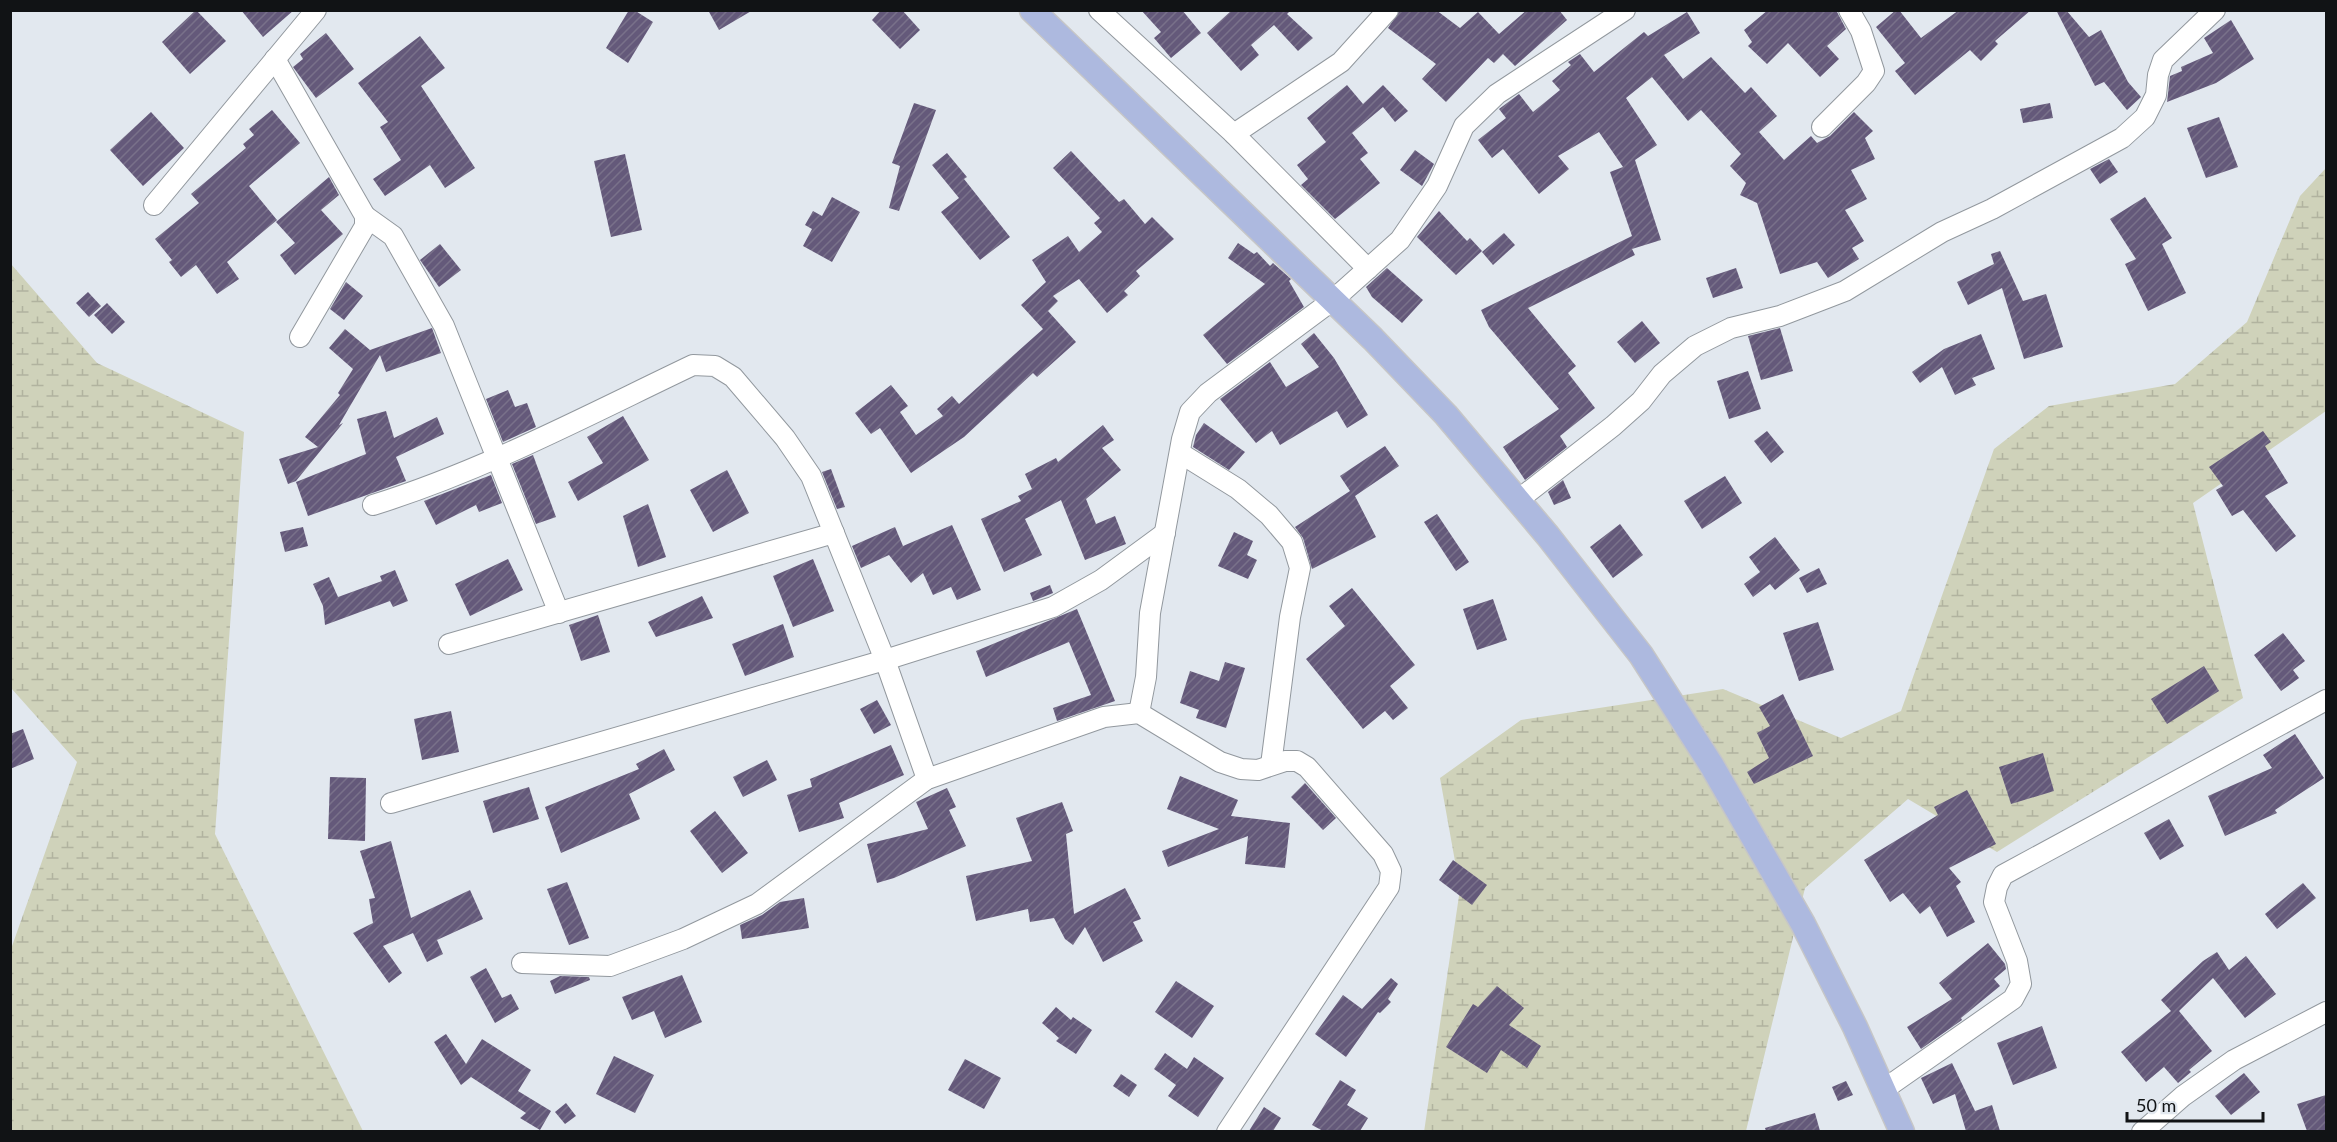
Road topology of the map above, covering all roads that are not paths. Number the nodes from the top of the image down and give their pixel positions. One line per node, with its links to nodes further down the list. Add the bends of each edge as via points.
1 (316, 10): 8 (street)
2 (1032, 10): 14 (main road)
3 (1099, 10): 10 (street)
4 (1389, 10): 10 (street, via 1341,62)
5 (1625, 10): 13 (street, via 1497,94 1464,126 1437,186 1420,212 1400,240)
6 (1849, 10): 9 (street, via 1874,70)
7 (2215, 10): 18 (street, via 2163,60 2156,95 2145,117 2122,138 1992,210 1942,232 1845,291 1780,316 1731,328 1695,346 1662,374 1641,401 1613,426)
8 (275, 59): 11 (street); 12 (street)
9 (1822, 127)
10 (1234, 134): 13 (street)
11 (154, 205)
12 (365, 216): 15 (street, via 365,226); 17 (street, via 393,236 444,326)
13 (1368, 269): 14 (street)
14 (1333, 300): 16 (street, via 1208,393 1190,412); 18 (main road, via 1446,416)
15 (300, 337)
16 (1180, 453): 21 (street); 27 (street, via 1238,489 1269,515 1292,542 1300,568)
17 (497, 460): 19 (street); 20 (street, via 693,364 715,366 733,377 785,438 811,476); 22 (street)
18 (1518, 500): 32 (main road, via 1641,655 1712,766 1803,924)
19 (373, 505)
20 (834, 533): 22 (street); 24 (street)
21 (1165, 533): 24 (street, via 1101,580 1053,607); 26 (street, via 1150,613 1146,677)
22 (559, 612): 23 (street)
23 (449, 645)
24 (885, 660): 28 (street); 29 (street)
25 (2326, 700): 32 (street, via 2004,875 1994,902 2017,961 2021,984 2013,999)
26 (1139, 713): 27 (street, via 1220,762 1258,770); 28 (street, via 1104,717)
27 (1271, 765): 33 (street, via 1297,761 1307,766 1383,854 1391,871 1389,887)
28 (927, 779): 30 (street, via 757,904 683,939 610,966)
29 (391, 803)
30 (522, 963)
31 (2326, 1012): 35 (street, via 2234,1060)
32 (1883, 1090): 34 (main road)
33 (1227, 1131)
34 (1902, 1131)
35 (2142, 1131)

